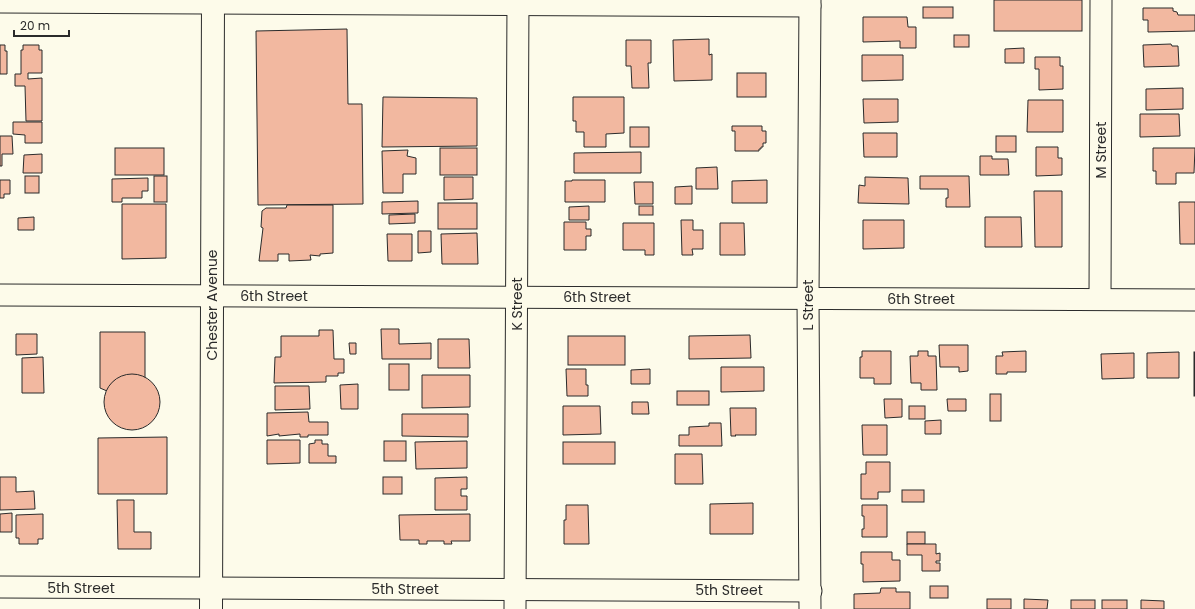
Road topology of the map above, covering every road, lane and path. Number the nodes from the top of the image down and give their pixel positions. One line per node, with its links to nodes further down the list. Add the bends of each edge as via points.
1 (1101, 0): 10 (street, M Street)
2 (0, 2): 3 (street)
3 (213, 2): 4 (street); 7 (main road, Chester Avenue)
4 (518, 2): 5 (street); 8 (street, K Street)
5 (810, 3): 9 (street, L Street)
6 (0, 295): 7 (street, 6th Street)
7 (212, 296): 8 (street, 6th Street); 13 (main road, Chester Avenue)
8 (517, 297): 9 (street, 6th Street); 14 (street, K Street)
9 (808, 298): 10 (street, 6th Street); 15 (street, L Street)
10 (1100, 299): 11 (street, 6th Street)
11 (1195, 300)
12 (0, 587): 13 (street, 5th Street)
13 (211, 599): 14 (street, 5th Street)
14 (515, 599): 15 (street, 5th Street)
15 (810, 600)

